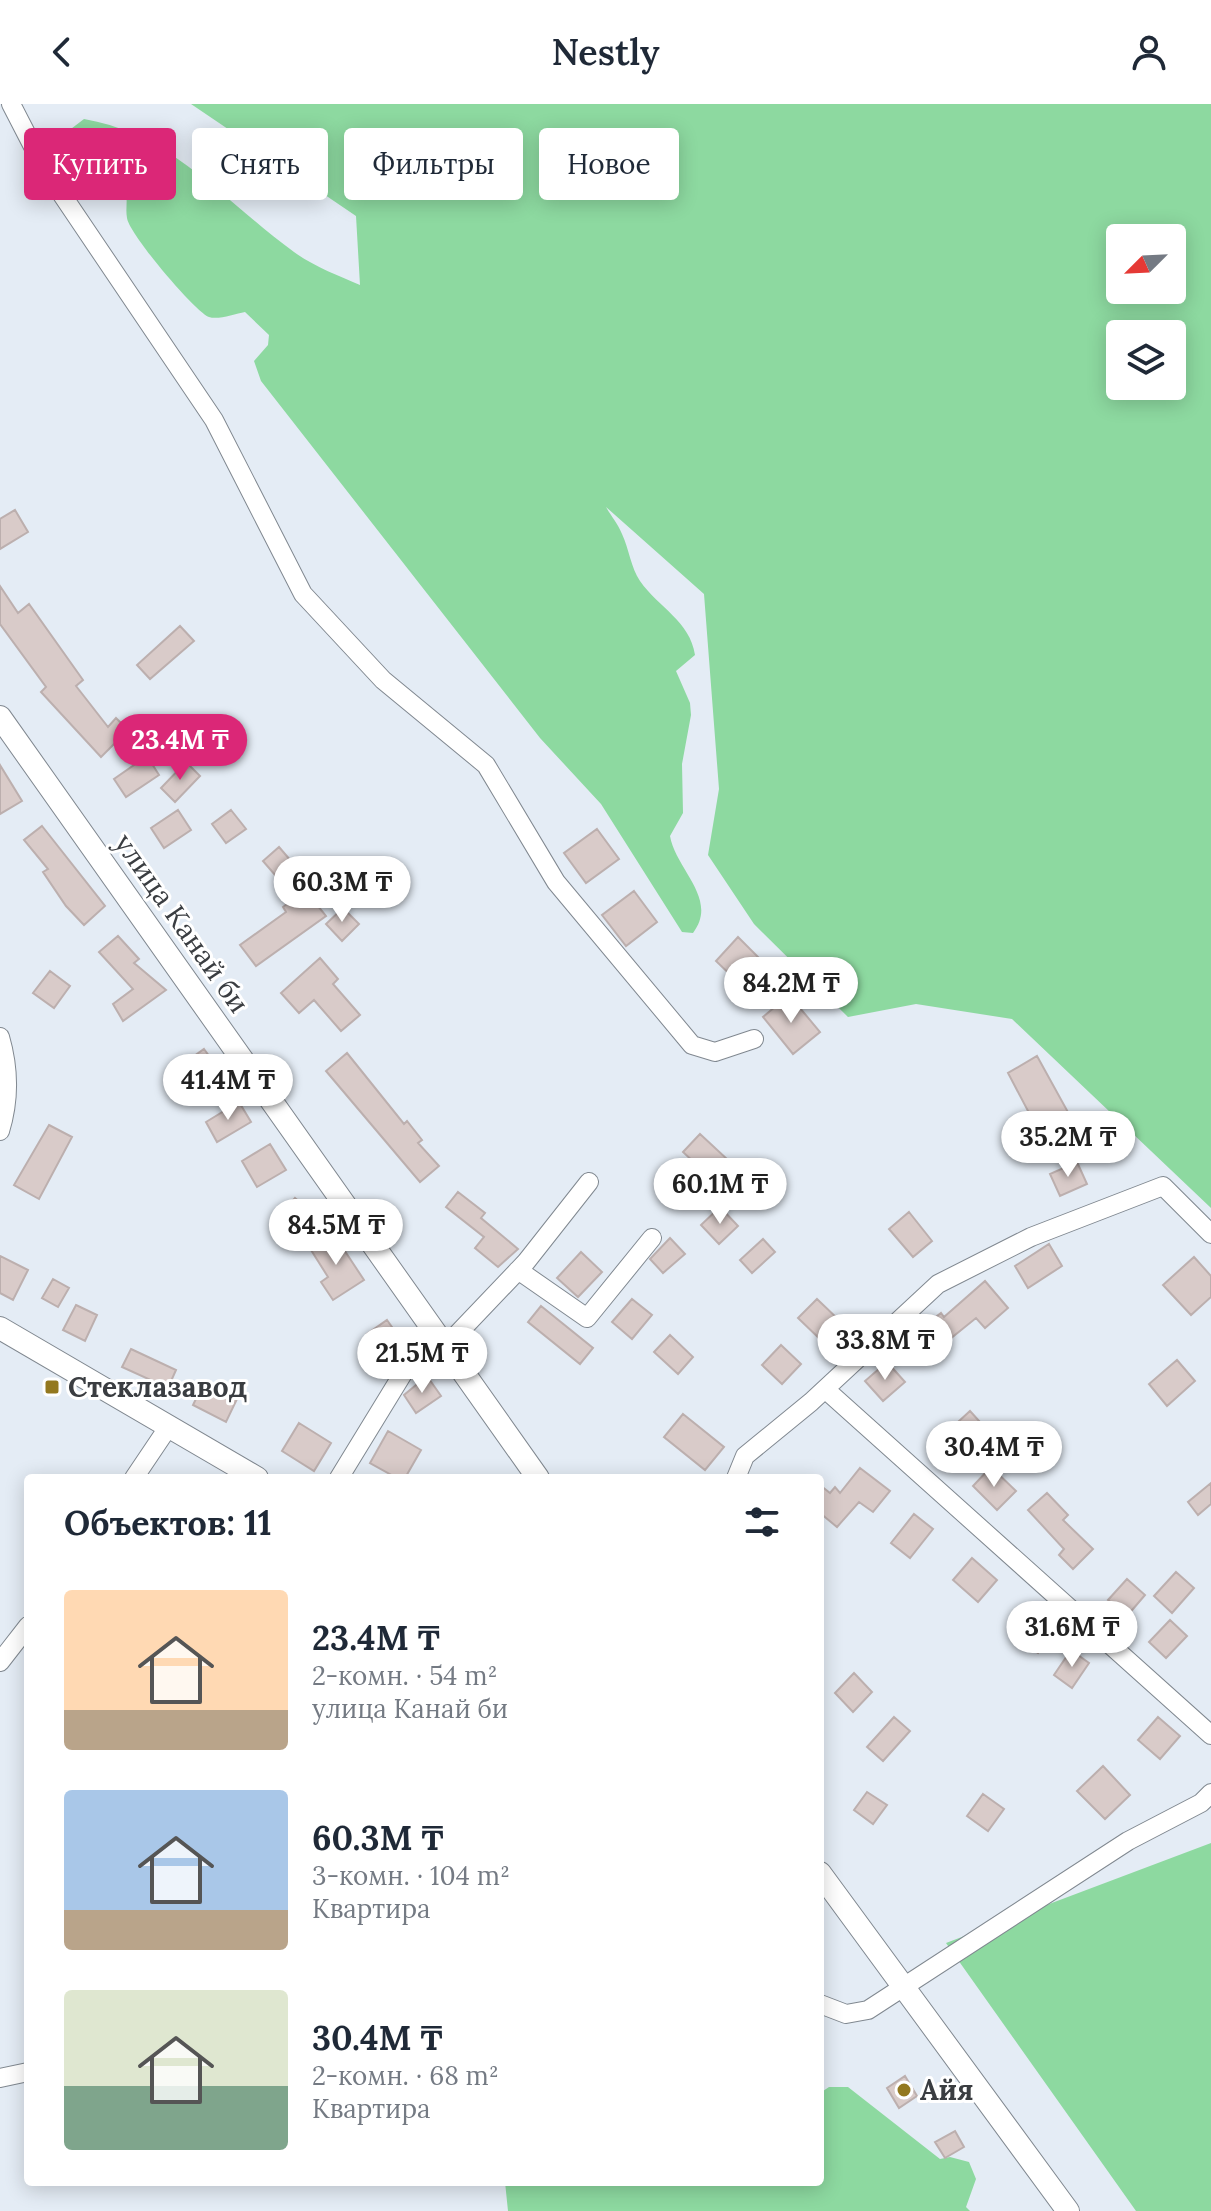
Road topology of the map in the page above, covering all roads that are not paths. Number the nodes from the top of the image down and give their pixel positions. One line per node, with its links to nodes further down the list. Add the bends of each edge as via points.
1 (11, 104): 4 (street, via 44,168 214,420 303,594 383,680 486,765 556,882 692,1045 715,1052)
2 (0, 717): 11 (main road, улица Канай би)
3 (0, 1037): 5 (street, via 8,1095)
4 (754, 1039)
5 (0, 1131)
6 (589, 1182): 9 (street)
7 (1211, 1234): 12 (street, via 1163,1186 1031,1237 938,1284)
8 (652, 1238): 9 (street, via 587,1318)
9 (518, 1270): 11 (street)
10 (0, 1328): 13 (main road)
11 (445, 1347): 16 (street, via 410,1362); 17 (main road, улица Канай би)
12 (825, 1389): 18 (street, via 745,1456); 21 (street)
13 (169, 1426): 14 (street); 15 (main road)
14 (137, 1474)
15 (250, 1474)
16 (341, 1474)
17 (535, 1474)
18 (738, 1474)
19 (24, 1631): 20 (street)
20 (0, 1662)
21 (1211, 1735)
22 (1211, 1793): 24 (street, via 1101,1858)
23 (824, 1878): 24 (main road)
24 (906, 1987): 25 (street, via 868,2010 846,2014); 28 (main road)
25 (824, 2006)
26 (24, 2073): 27 (street)
27 (0, 2078)
28 (1068, 2211)

